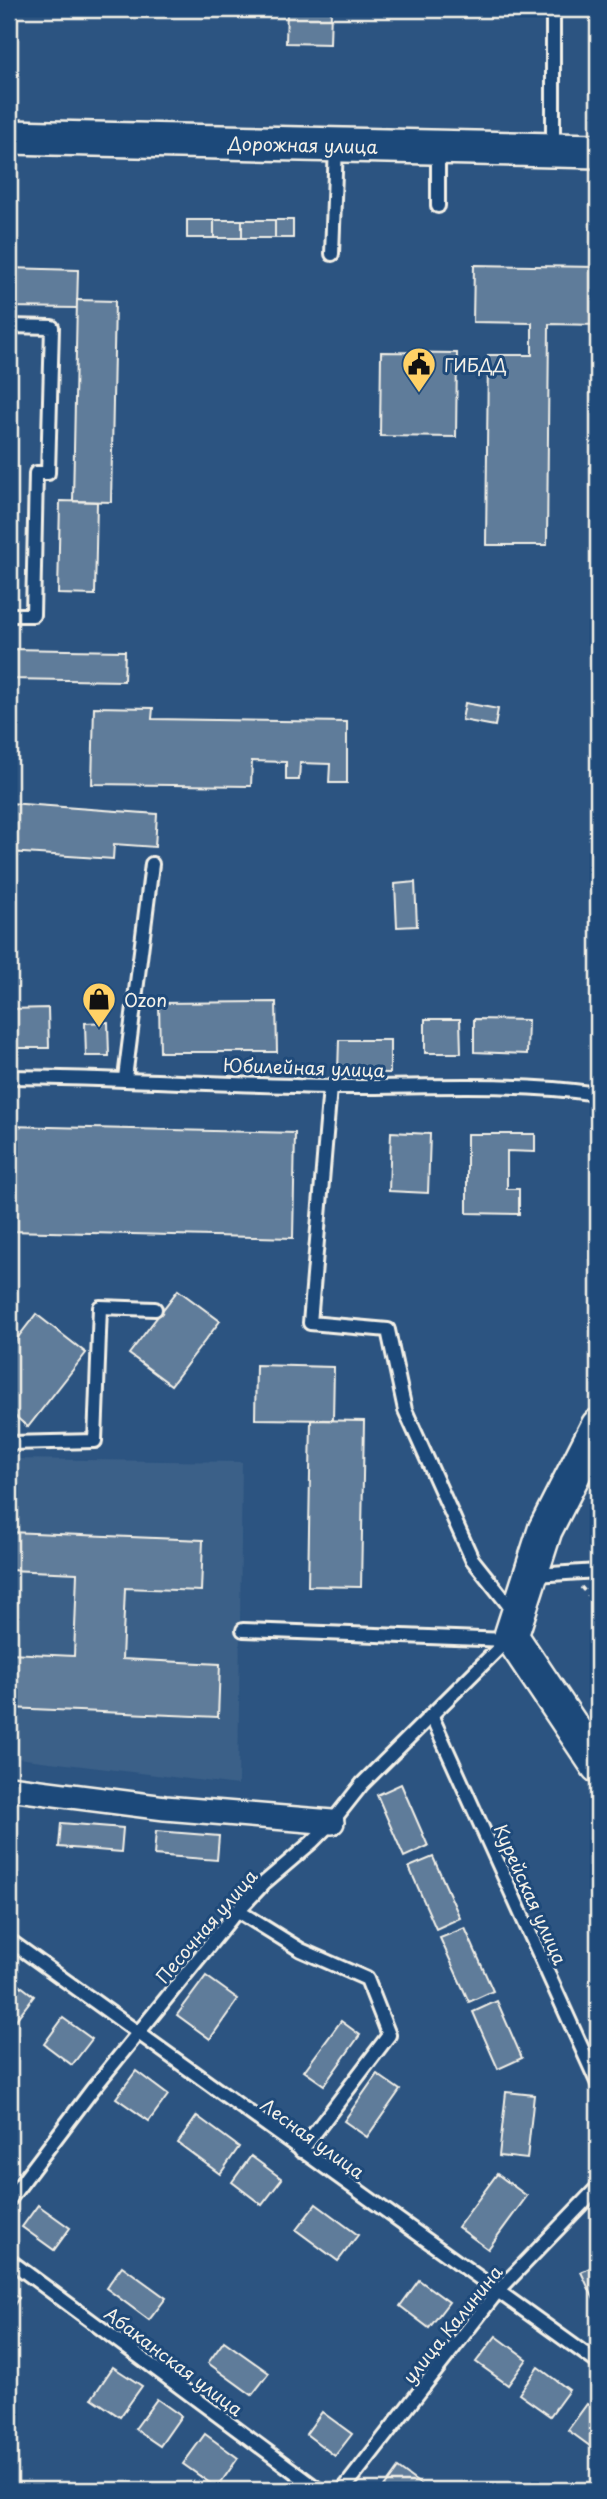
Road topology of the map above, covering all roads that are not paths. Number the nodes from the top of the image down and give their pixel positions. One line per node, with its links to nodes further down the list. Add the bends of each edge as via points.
1 (553, 9): 5 (lane)
2 (9, 137): 3 (street, Дорожная улица)
3 (336, 145): 4 (street, Дорожная улица); 8 (lane)
4 (438, 147): 5 (street, Дорожная улица); 7 (lane)
5 (553, 150): 6 (street, Дорожная улица)
6 (598, 151)
7 (438, 206)
8 (332, 254)
9 (9, 326): 10 (lane, via 52,327 48,473 36,473 33,615)
10 (9, 615)
11 (152, 864): 13 (lane)
12 (9, 1077): 13 (lane, Юбилейная улица)
13 (125, 1079): 14 (lane, Юбилейная улица)
14 (330, 1087): 15 (lane, Юбилейная улица, via 558,1088); 22 (lane, via 310,1323 388,1331 405,1410 472,1559)
15 (598, 1094)
16 (155, 1309): 18 (lane, via 100,1307 95,1441)
17 (598, 1426): 20 (street, via 545,1530)
18 (9, 1443)
19 (598, 1571): 20 (lane)
20 (531, 1575): 22 (street)
21 (243, 1630): 22 (lane)
22 (512, 1631): 23 (lane, Песочная улица); 24 (street)
23 (432, 1717): 26 (lane, Песочная улица, via 362,1784); 30 (lane, Курейская улица)
24 (598, 1766)
25 (9, 1788): 26 (street, via 164,1808)
26 (332, 1822): 27 (lane, Песочная улица)
27 (238, 1911): 29 (lane, Песочная улица); 31 (lane, via 301,1950 368,1979 389,2035)
28 (9, 1940): 29 (lane, Лесная улица)
29 (139, 2033): 31 (lane, Лесная улица); 33 (lane, Песочная улица)
30 (598, 2084)
31 (301, 2151): 35 (lane, Лесная улица)
32 (598, 2187): 35 (lane, улица Калинина)
33 (9, 2200)
34 (9, 2260): 37 (lane, Абаканская улица)
35 (497, 2292): 36 (lane, Лесная улица); 38 (lane, улица Калинина)
36 (598, 2363)
37 (319, 2490)
38 (343, 2490)

